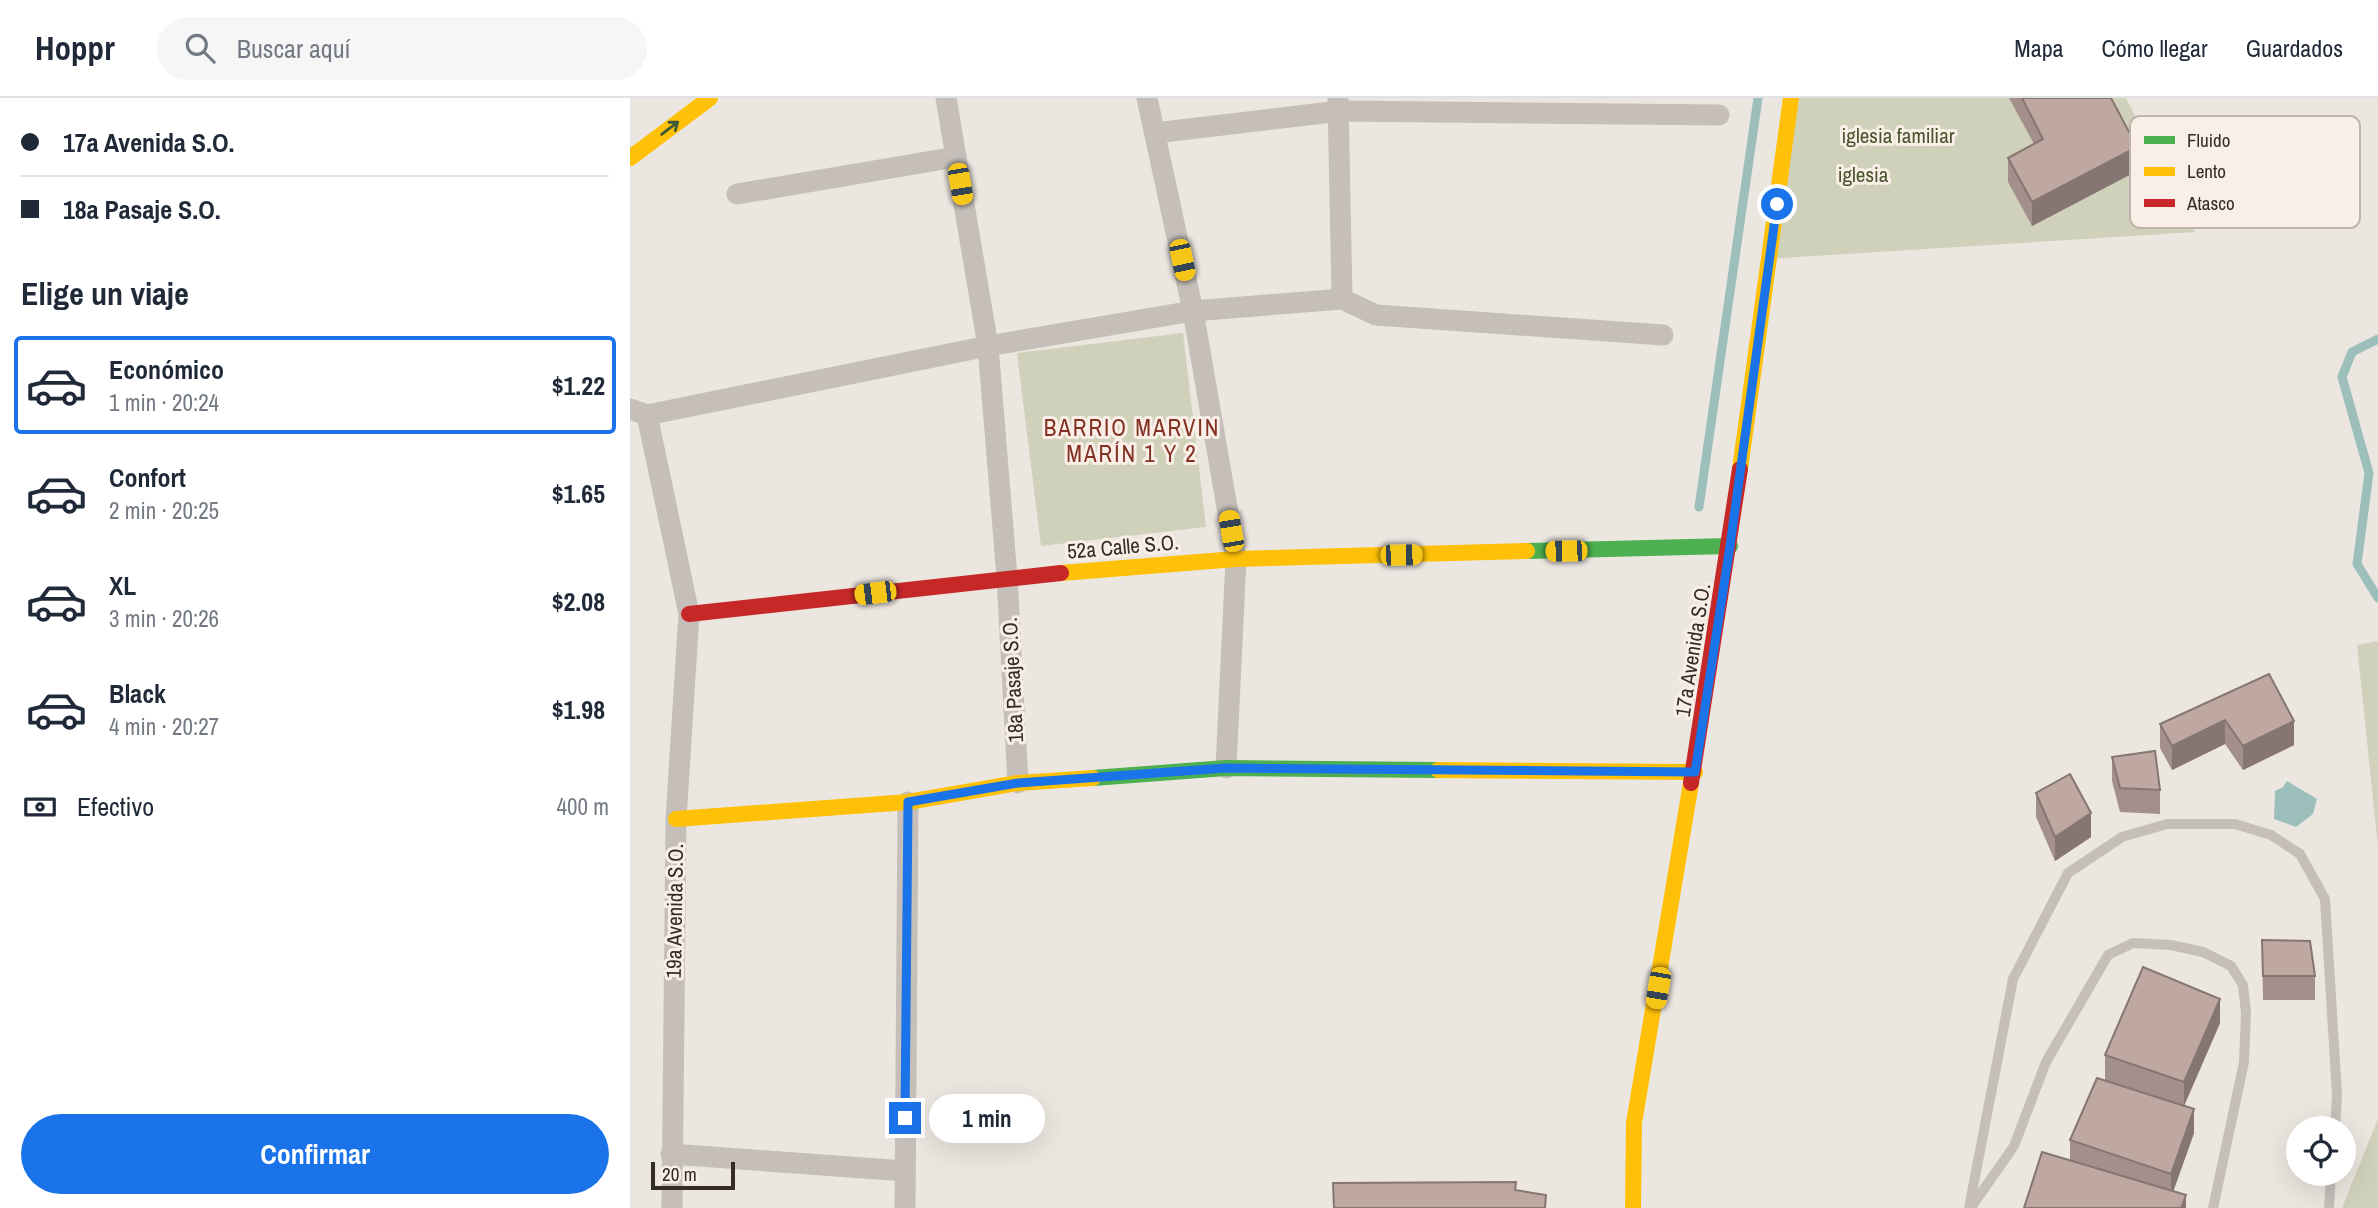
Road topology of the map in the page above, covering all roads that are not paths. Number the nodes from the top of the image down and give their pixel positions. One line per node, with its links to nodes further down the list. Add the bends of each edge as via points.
1 (710, 98): 10 (street, one-way to 1)
2 (946, 98): 11 (street, 18a Pasaje S.O.)
3 (1147, 98): 8 (street)
4 (1791, 98): 18 (street, 17a Avenida S.O.)
5 (1339, 104): 6 (street); 8 (street); 13 (street)
6 (1718, 115)
7 (2127, 131): 9 (lane)
8 (1155, 133): 14 (street)
9 (2130, 137)
10 (630, 158)
11 (956, 158): 12 (street); 16 (street, 18a Pasaje S.O.)
12 (737, 194)
13 (1342, 299): 14 (street); 15 (street, via 1376,315)
14 (1193, 311): 16 (street); 19 (street)
15 (1663, 335)
16 (988, 346): 17 (street); 20 (street, 18a Pasaje S.O.)
17 (638, 412): 21 (street, 19a Avenida S.O.)
18 (1730, 546): 19 (street, 52a Calle S.O.); 23 (street, 17a Avenida S.O.)
19 (1236, 559): 20 (street, 52a Calle S.O.); 22 (street)
20 (1007, 577): 21 (street, 52a Calle S.O.); 24 (street, 18a Pasaje S.O.)
21 (690, 614): 26 (street, 19a Avenida S.O.)
22 (1226, 768): 23 (street); 24 (street)
23 (1695, 772): 33 (street, 17a Avenida S.O., via 1634,1123)
24 (1018, 783): 25 (street)
25 (908, 802): 26 (street); 29 (street)
26 (676, 819): 28 (street, 19a Avenida S.O.)
27 (2335, 1116): 34 (lane, via 2325,899 2300,854 2271,835 2235,824 2167,824 2122,837 2068,873 2013,979)
28 (671, 1154): 29 (street); 31 (street, 19a Avenida S.O.)
29 (905, 1171): 32 (street)
30 (2330, 1186): 36 (lane)
31 (672, 1208)
32 (905, 1208)
33 (1633, 1208)
34 (1970, 1208): 35 (lane, via 2014,1146 2046,1062 2108,955 2133,943 2203,952 2231,966 2243,985 2244,1062)
35 (2213, 1208)
36 (2329, 1208)

